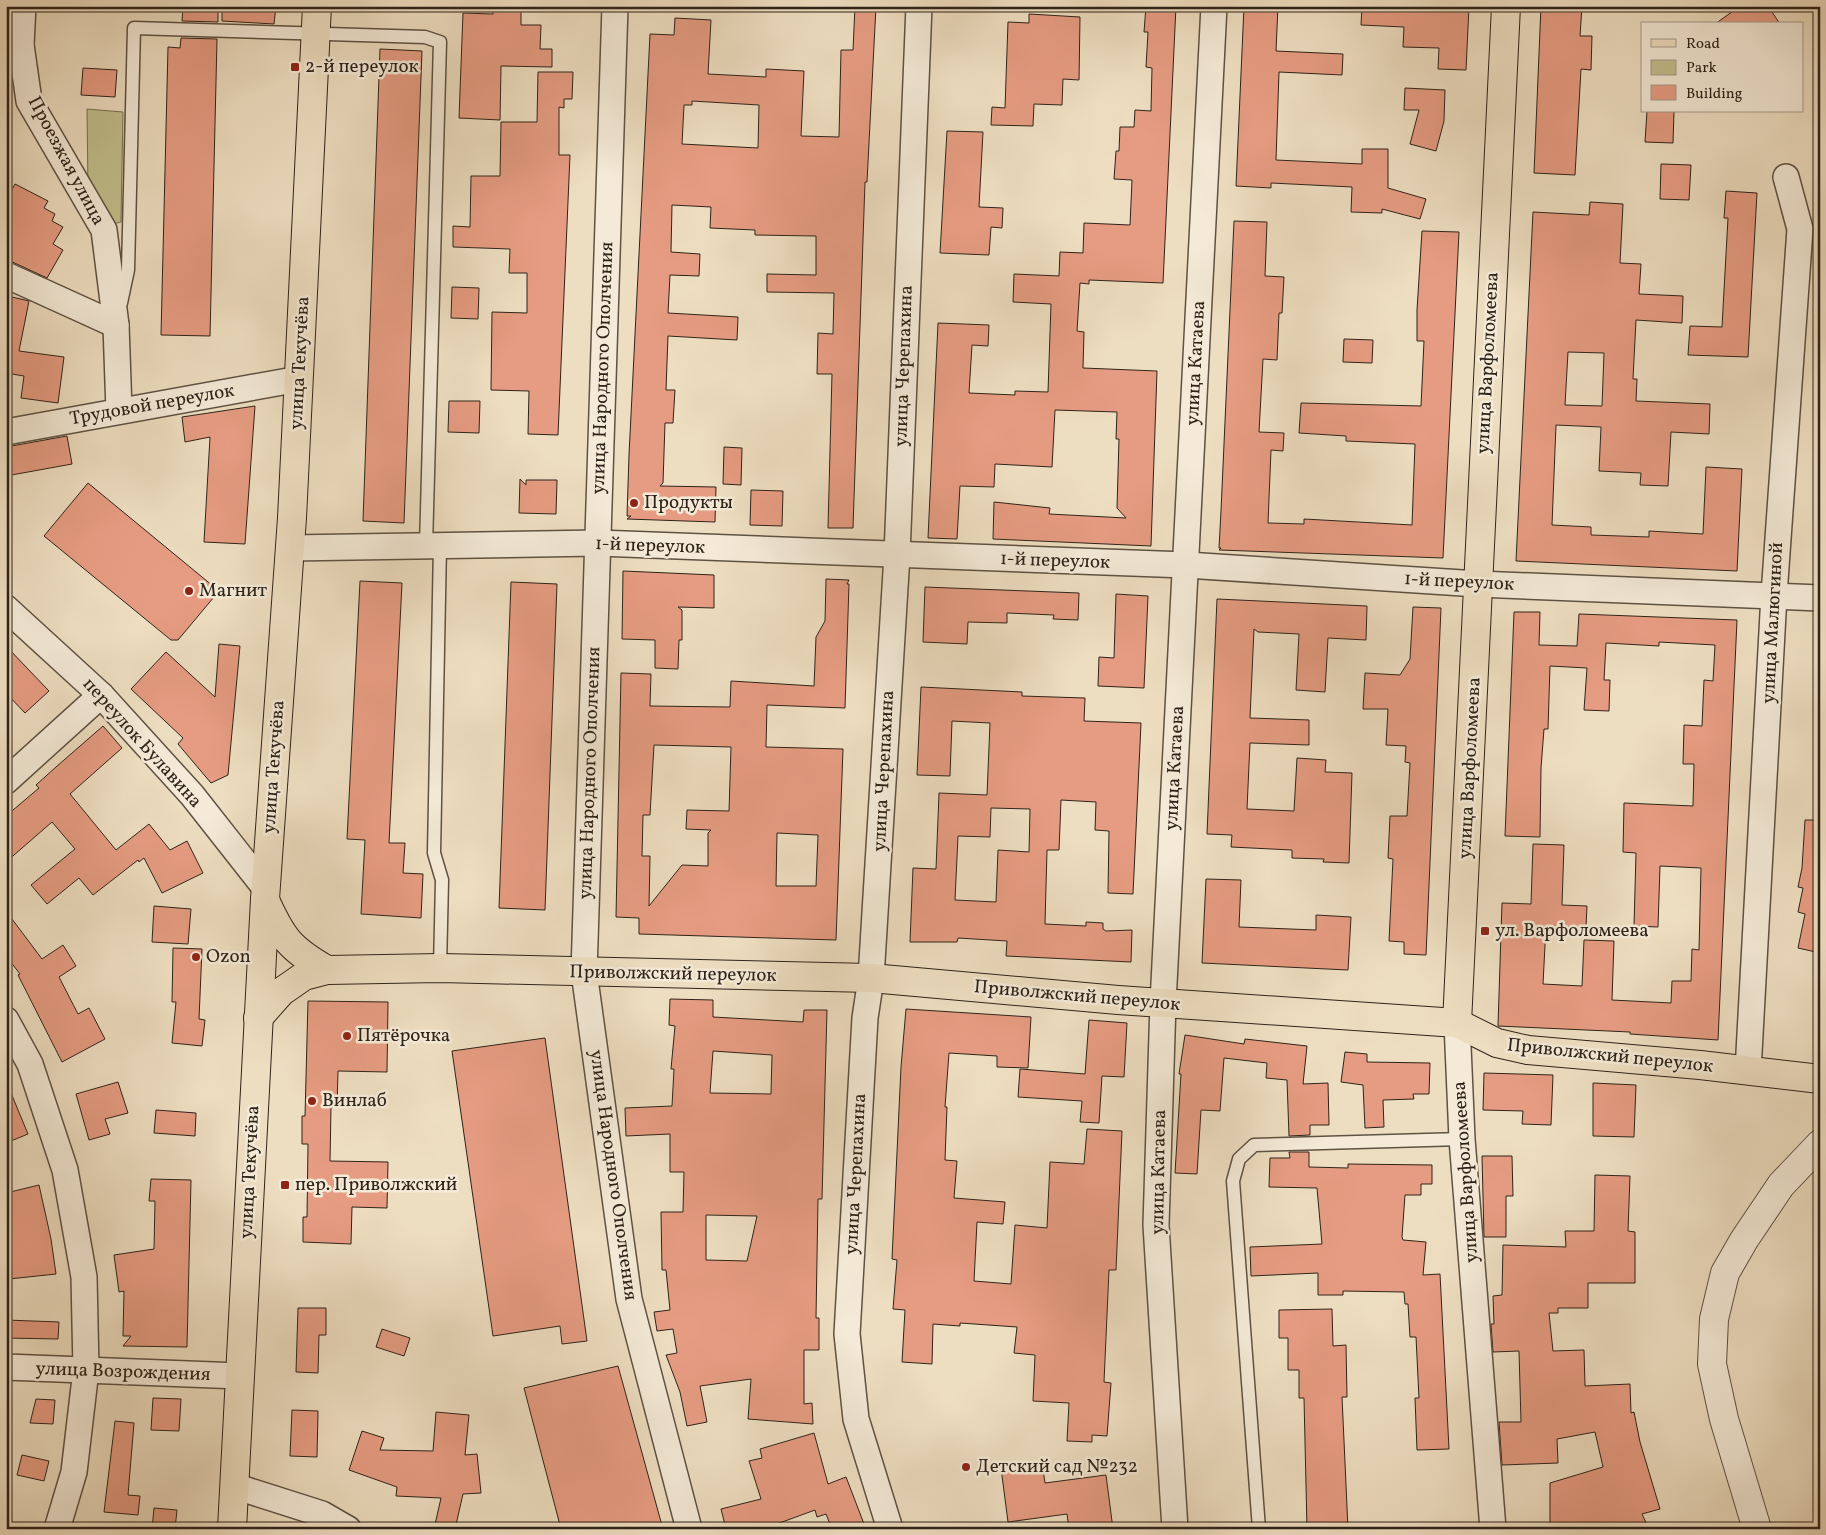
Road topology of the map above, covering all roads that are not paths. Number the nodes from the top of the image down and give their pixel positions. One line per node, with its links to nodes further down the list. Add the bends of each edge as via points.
1 (23, 6): 8 (street, Проезжая улица)
2 (317, 6): 7 (main road, улица Текучёва)
3 (615, 6): 15 (street, улица Народного Ополчения)
4 (919, 6): 18 (street, улица Черепахина)
5 (1214, 6): 19 (street, улица Катаева)
6 (1506, 6): 20 (main road, улица Варфоломеева)
7 (316, 33): 11 (lane, via 134,28 128,270); 12 (main road, улица Текучёва); 16 (lane, via 425,37 440,42)
8 (13, 43): 11 (street, Проезжая улица, via 29,101 104,230)
9 (1786, 177): 21 (street, улица Малюгиной, via 1800,229)
10 (6, 275): 11 (street)
11 (116, 325): 13 (street, Проезжая улица)
12 (299, 379): 13 (street, Трудовой переулок); 17 (main road, улица Текучёва)
13 (119, 411): 14 (street, Трудовой переулок)
14 (6, 432)
15 (598, 543): 16 (street, 1-й переулок); 18 (street, 1-й переулок); 29 (street, улица Народного Ополчения)
16 (433, 546): 17 (street, 1-й переулок); 27 (lane, via 434,853 442,880)
17 (290, 548): 26 (main road, улица Текучёва)
18 (897, 555): 19 (street, 1-й переулок); 30 (street, улица Черепахина)
19 (1186, 566): 20 (street, 1-й переулок); 31 (street, улица Катаева)
20 (1478, 584): 21 (street, 1-й переулок); 34 (main road, улица Варфоломеева)
21 (1774, 595): 22 (street, 1-й переулок); 35 (street, улица Малюгиной)
22 (1820, 598)
23 (6, 608): 24 (street, переулок Булавина)
24 (101, 695): 25 (street); 26 (street, переулок Булавина, via 192,795)
25 (6, 781)
26 (265, 894): 28 (main road, via 277,926 290,946); 32 (main road, улица Текучёва)
27 (440, 968): 28 (main road, Приволжский переулок); 29 (main road, Приволжский переулок)
28 (327, 970): 32 (main road, Приволжский переулок, via 304,976 281,992)
29 (584, 972): 30 (main road, Приволжский переулок); 46 (street, улица Народного Ополчения, via 629,1299)
30 (871, 978): 31 (main road, Приволжский переулок); 47 (street, улица Черепахина, via 864,1018 847,1334 856,1419)
31 (1163, 1002): 34 (main road, Приволжский переулок); 48 (street, улица Катаева, via 1156,1225)
32 (258, 1018): 41 (main road, улица Текучёва)
33 (6, 1020): 40 (street, via 30,1064 65,1170 84,1277)
34 (1457, 1023): 35 (main road, Приволжский переулок, via 1496,1043 1528,1050); 37 (street, улица Варфоломеева)
35 (1748, 1071): 36 (main road, Приволжский переулок)
36 (1820, 1079)
37 (1462, 1139): 49 (lane, via 1254,1145 1239,1159 1233,1181); 50 (street, улица Варфоломеева)
38 (1820, 1144): 51 (street, via 1781,1185 1744,1240 1725,1273 1714,1318 1712,1364 1724,1420)
39 (6, 1367): 40 (street, улица Возрождения)
40 (86, 1370): 41 (street, улица Возрождения); 43 (street, via 74,1472)
41 (240, 1376): 42 (main road, улица Текучёва)
42 (234, 1486): 44 (main road, улица Текучёва); 45 (street, via 322,1514)
43 (57, 1529)
44 (232, 1529)
45 (348, 1529)
46 (689, 1529)
47 (890, 1529)
48 (1175, 1529)
49 (1259, 1529)
50 (1493, 1529)
51 (1757, 1529)

